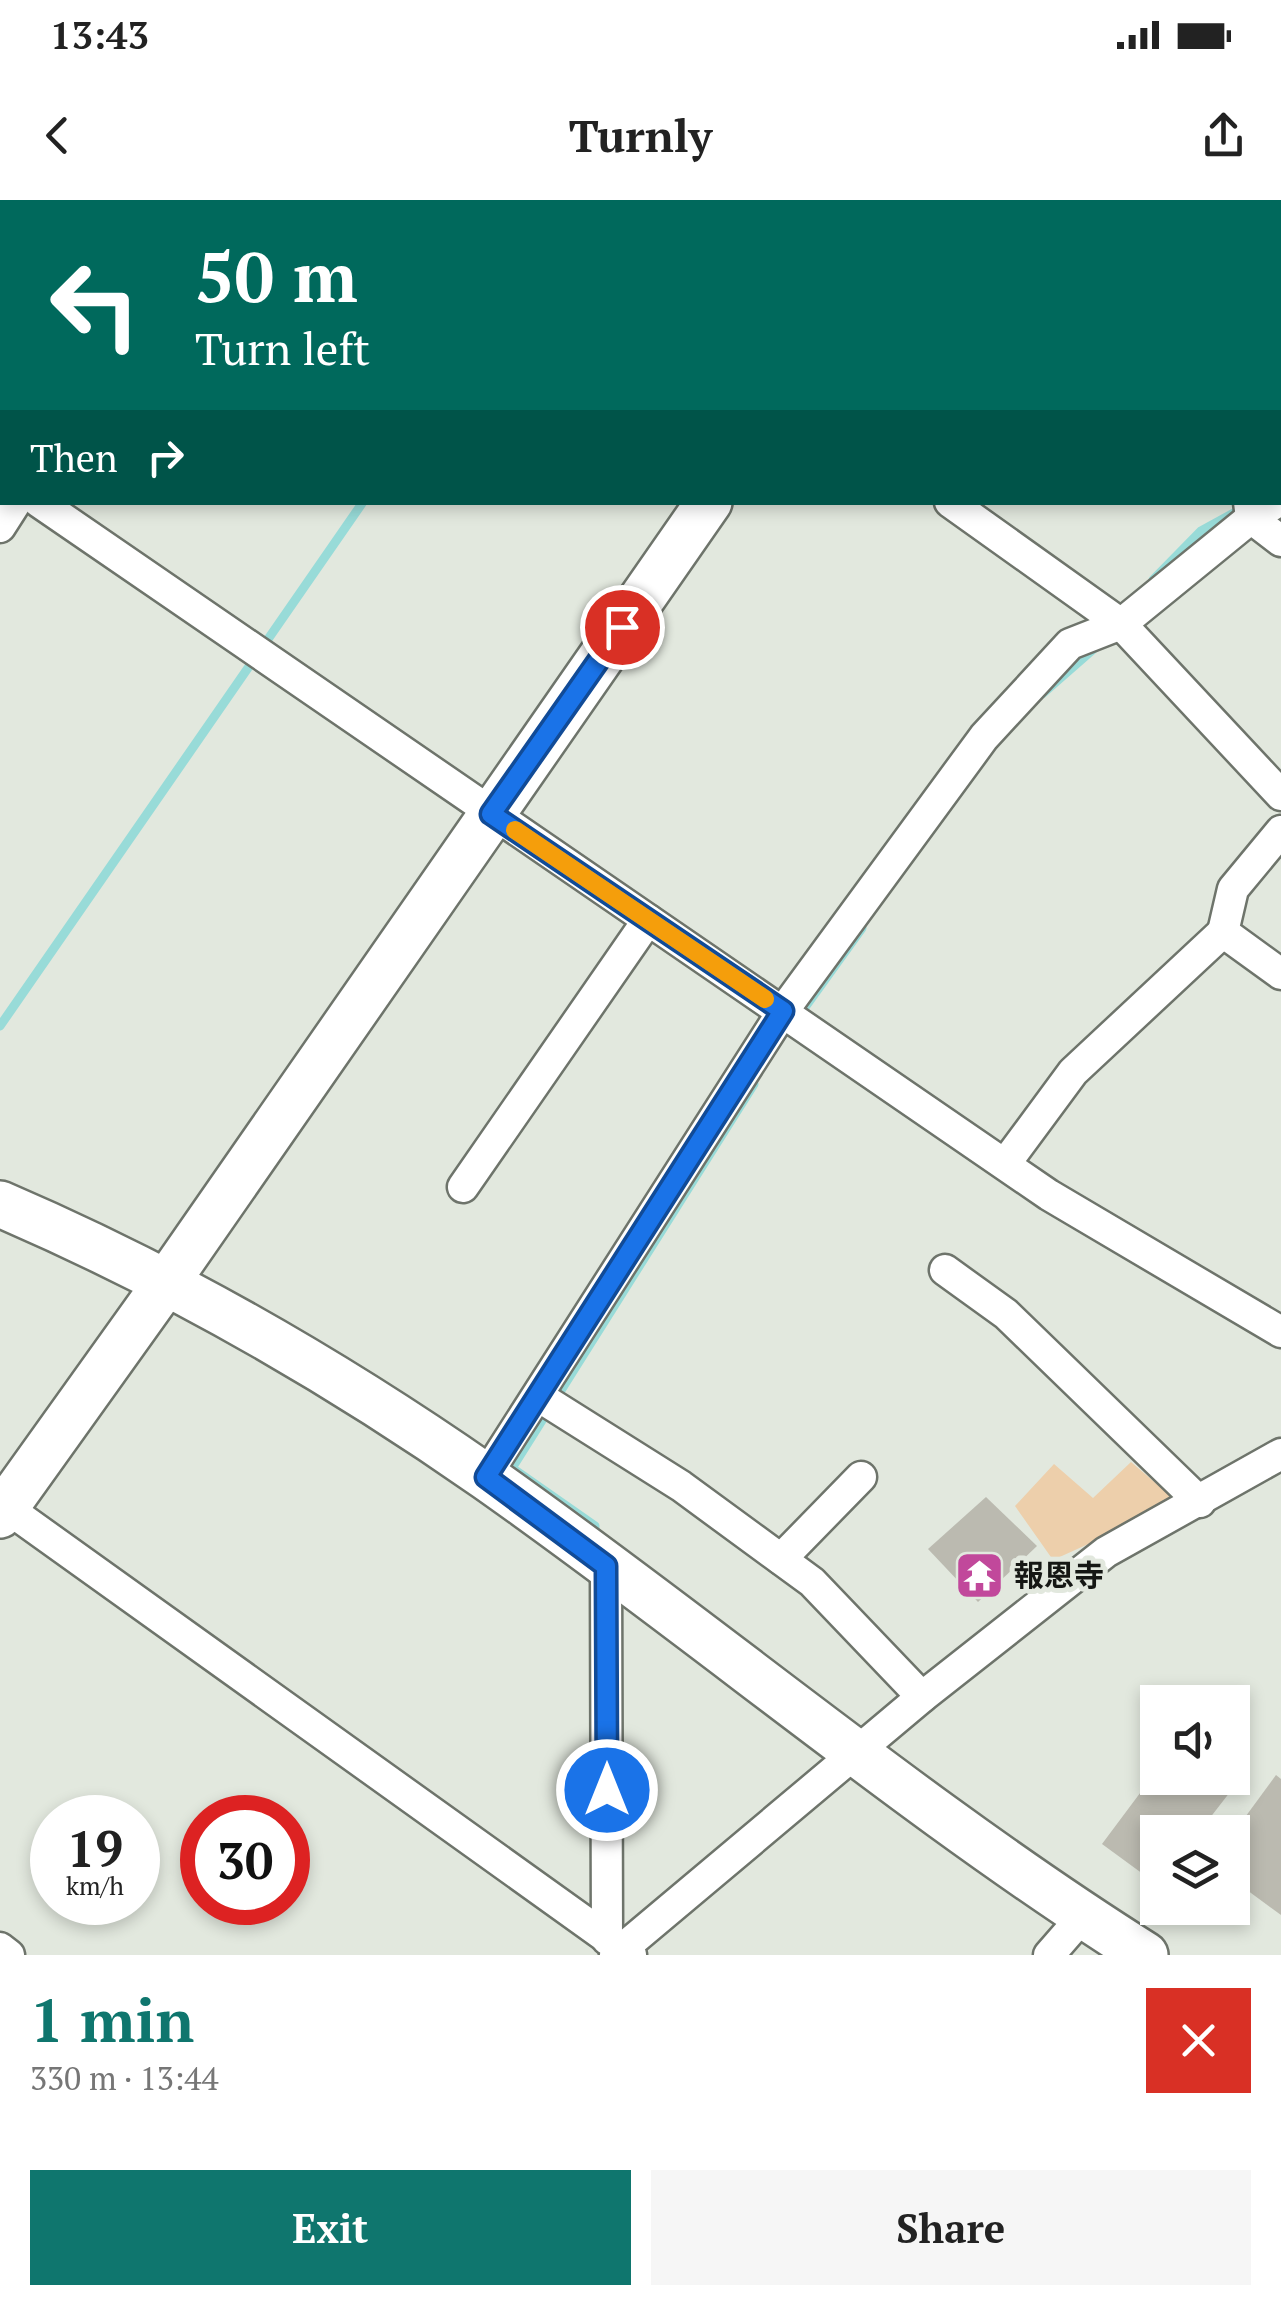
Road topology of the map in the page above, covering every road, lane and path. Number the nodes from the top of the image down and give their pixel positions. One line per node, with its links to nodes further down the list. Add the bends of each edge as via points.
1 (14, 505): 6 (street)
2 (43, 505): 10 (street)
3 (707, 505): 10 (street)
4 (954, 505): 8 (street)
5 (1268, 505): 7 (street); 8 (street)
6 (0, 526)
7 (1281, 541)
8 (1121, 624): 9 (street); 15 (street, via 1070,644 984,736)
9 (1281, 795)
10 (491, 814): 12 (street); 20 (street)
11 (1281, 831): 13 (street, via 1233,889)
12 (648, 920): 15 (street); 17 (street)
13 (1223, 932): 14 (street); 16 (street, via 1073,1072)
14 (1281, 974)
15 (783, 1011): 16 (street); 22 (street)
16 (1005, 1164): 21 (street)
17 (463, 1187)
18 (0, 1204): 20 (street)
19 (945, 1270): 26 (street, via 1006,1314)
20 (166, 1284): 24 (street, via 329,1374); 27 (street)
21 (1281, 1332)
22 (538, 1396): 24 (street); 28 (street)
23 (1274, 1467): 26 (street)
24 (486, 1477): 29 (street)
25 (861, 1477): 28 (street)
26 (1200, 1502): 30 (street, via 1106,1552)
27 (2, 1508): 34 (street)
28 (781, 1559): 30 (street, via 812,1582)
29 (606, 1566): 31 (street); 34 (street)
30 (922, 1696): 31 (street)
31 (855, 1752): 32 (street); 34 (street)
32 (1082, 1916): 36 (street); 37 (street)
33 (0, 1948): 35 (street)
34 (619, 1950)
35 (8, 1955)
36 (1050, 1955)
37 (1145, 1955)

